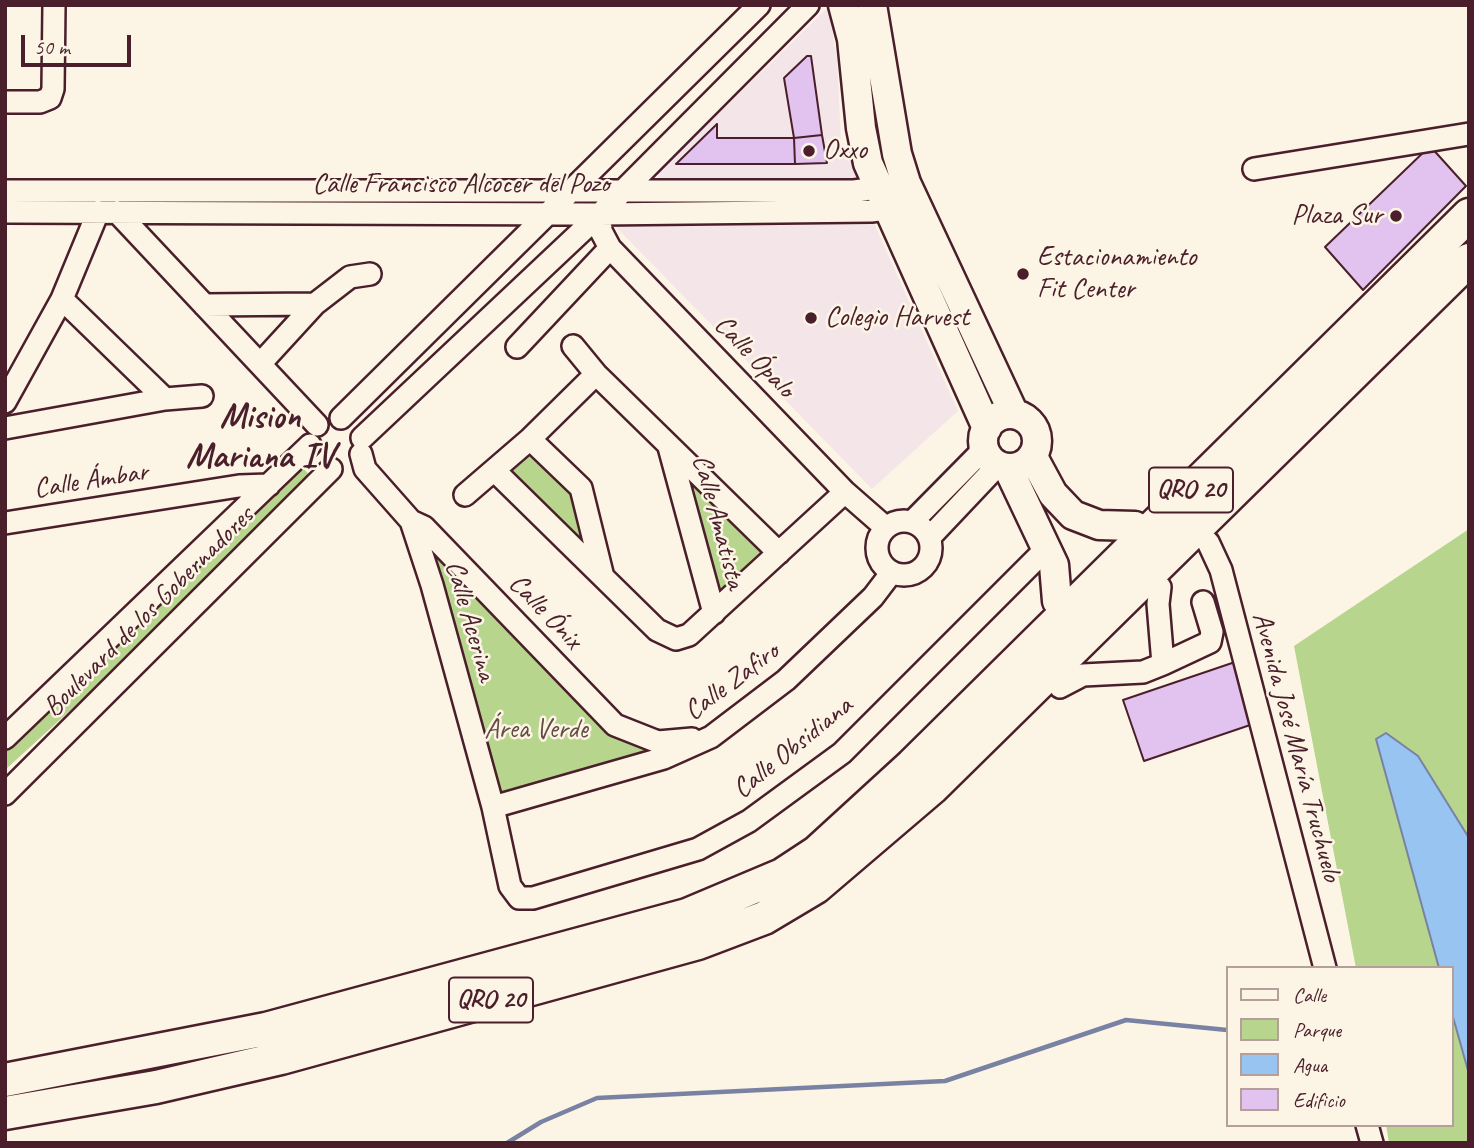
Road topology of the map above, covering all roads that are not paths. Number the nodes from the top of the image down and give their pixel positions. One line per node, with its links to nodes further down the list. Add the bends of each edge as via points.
1 (54, 5): 6 (street, via 50,98)
2 (759, 5): 10 (street)
3 (808, 5): 11 (street, Boulevard de los Gobernadores)
4 (844, 5): 13 (main road, via 861,128 868,163)
5 (872, 5): 12 (main road, via 897,154)
6 (5, 102)
7 (1469, 134): 8 (street)
8 (1254, 169)
9 (5, 191): 10 (street, Calle Francisco Alcocer del Pozo)
10 (570, 191): 11 (street, Calle Francisco Alcocer del Pozo); 17 (street)
11 (623, 191): 13 (street, Calle Francisco Alcocer del Pozo); 18 (street, Boulevard de los Gobernadores)
12 (911, 194): 13 (street, Calle Francisco Alcocer del Pozo); 33 (main road)
13 (883, 200): 18 (street, Calle Francisco Alcocer del Pozo); 39 (main road)
14 (1469, 201): 48 (highway)
15 (5, 212): 16 (street, Calle Francisco Alcocer del Pozo)
16 (107, 212): 17 (street, Calle Francisco Alcocer del Pozo); 23 (street); 25 (street)
17 (547, 213): 18 (street, Calle Francisco Alcocer del Pozo); 34 (street)
18 (600, 214): 20 (street, Calle Ópalo, via 601,231); 40 (street, Boulevard de los Gobernadores)
19 (1469, 215): 66 (highway, QRO 20)
20 (610, 248): 27 (street); 43 (street, Calle Ópalo)
21 (370, 274): 24 (street, via 350,277)
22 (1468, 277): 51 (highway); 66 (highway, QRO 20)
23 (62, 299): 31 (street); 32 (street)
24 (315, 304): 25 (street); 28 (street)
25 (204, 305): 28 (street)
26 (573, 346): 29 (street, Calle Amatista)
27 (517, 347)
28 (260, 364): 36 (street)
29 (596, 374): 37 (street); 38 (street, Calle Amatista)
30 (202, 396): 31 (street)
31 (165, 400): 35 (street)
32 (5, 402)
33 (1014, 414): 39 (main road, via 999,417); 39 (main road, via 1031,423 1037,449)
34 (341, 418): 36 (street, via 324,420); 40 (street, via 354,425)
35 (5, 428)
36 (314, 435): 40 (street, via 316,461); 42 (street, Boulevard de los Gobernadores)
37 (530, 439): 41 (street); 57 (street, via 581,488)
38 (669, 445): 54 (street, Calle Amatista); 61 (street, Calle Amatista)
39 (1002, 454): 46 (street); 48 (main road, via 1073,515 1099,525); 50 (street); 53 (main road)
40 (353, 460): 45 (street, Calle Ónix); 67 (street, Boulevard de los Gobernadores)
41 (495, 471): 44 (street); 57 (street, Calle Amatista)
42 (269, 485): 47 (street, Calle Ámbar); 65 (street, Boulevard de los Gobernadores)
43 (845, 492): 49 (street, Calle Ópalo); 54 (street, Calle Amatista)
44 (465, 495)
45 (411, 521): 52 (street, Calle Ónix); 55 (street, Calle Acerina)
46 (912, 522): 49 (street); 50 (street)
47 (5, 523)
48 (1135, 526): 59 (highway)
49 (885, 527): 56 (street, via 877,552)
50 (929, 538): 56 (street, via 930,556 925,564 910,574)
51 (1208, 542): 58 (highway); 70 (street, Avenida José María Truchuelo, via 1221,570)
52 (445, 548): 55 (street, via 427,549); 64 (street, Calle Ónix, via 615,725 659,742)
53 (1047, 548): 59 (main road, via 1055,565); 69 (street, Calle Obsidiana, via 842,752 749,821 698,849 533,898)
54 (779, 554): 61 (street, Calle Amatista)
55 (422, 557): 68 (street, Calle Acerina)
56 (892, 572): 64 (street, Calle Zafiro, via 873,597 786,680)
57 (603, 576): 61 (street, Calle Amatista, via 657,630 676,639 689,635)
58 (1160, 587): 62 (street); 63 (highway)
59 (1057, 601): 66 (highway, via 971,690)
60 (1203, 602): 62 (street, via 1212,632 1210,642)
61 (714, 613)
62 (1163, 664): 63 (street, via 1143,672 1083,676)
63 (1060, 687): 66 (highway, via 999,750)
64 (711, 737): 68 (street, Calle Zafiro, via 664,758)
65 (5, 738)
66 (922, 776): 71 (highway, QRO 20, via 782,875 687,915 267,1029); 72 (highway, QRO 20, via 816,887 764,918 698,943 281,1058 156,1087)
67 (5, 794)
68 (493, 807): 69 (street, Calle Acerina, via 510,886)
69 (519, 898)
70 (1324, 966)
71 (5, 1080)
72 (5, 1113)

